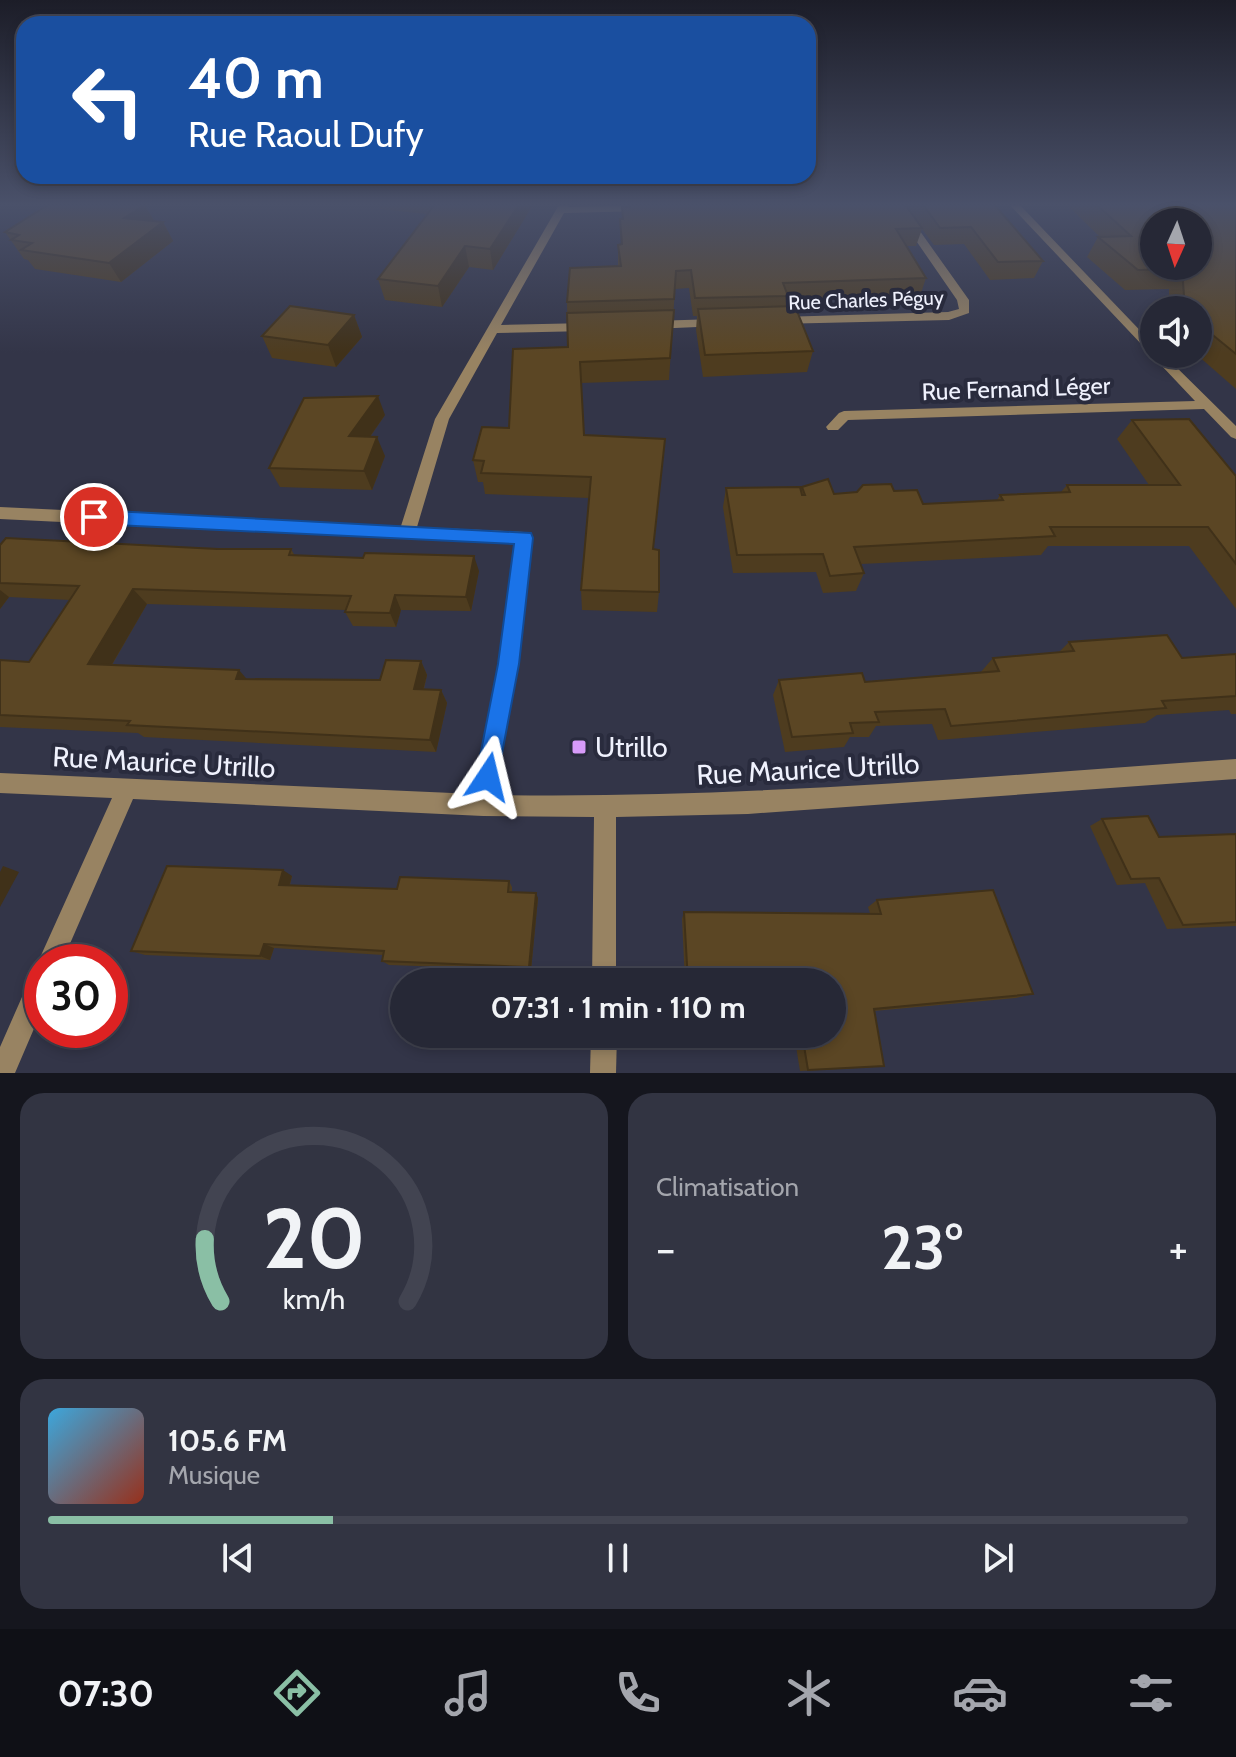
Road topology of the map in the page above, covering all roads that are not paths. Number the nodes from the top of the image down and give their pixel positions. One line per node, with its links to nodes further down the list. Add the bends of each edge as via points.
1 (537, 253): 8 (street)
2 (930, 253): 4 (street, Rue Charles Péguy, via 965,311 949,316)
3 (1060, 253): 9 (street)
4 (760, 322)
5 (729, 323): 6 (street)
6 (635, 325)
7 (604, 326): 8 (street)
8 (494, 329): 15 (street, via 442,419)
9 (1140, 337)
10 (1169, 368): 11 (street)
11 (1204, 405): 12 (street, Rue Fernand Léger, via 844,416); 13 (street)
12 (833, 427)
13 (1236, 434)
14 (0, 513): 15 (street)
15 (407, 532): 19 (street, via 524,538)
16 (1236, 769): 20 (street, Rue Maurice Utrillo, via 748,803)
17 (0, 783): 18 (street, Rue Maurice Utrillo)
18 (127, 788): 19 (street, Rue Maurice Utrillo); 21 (street)
19 (483, 805): 20 (street, Rue Maurice Utrillo)
20 (605, 807): 22 (street)
21 (58, 944)
22 (604, 968)
23 (24, 1022): 25 (street)
24 (604, 1048): 26 (street)
25 (2, 1073)
26 (603, 1073)

